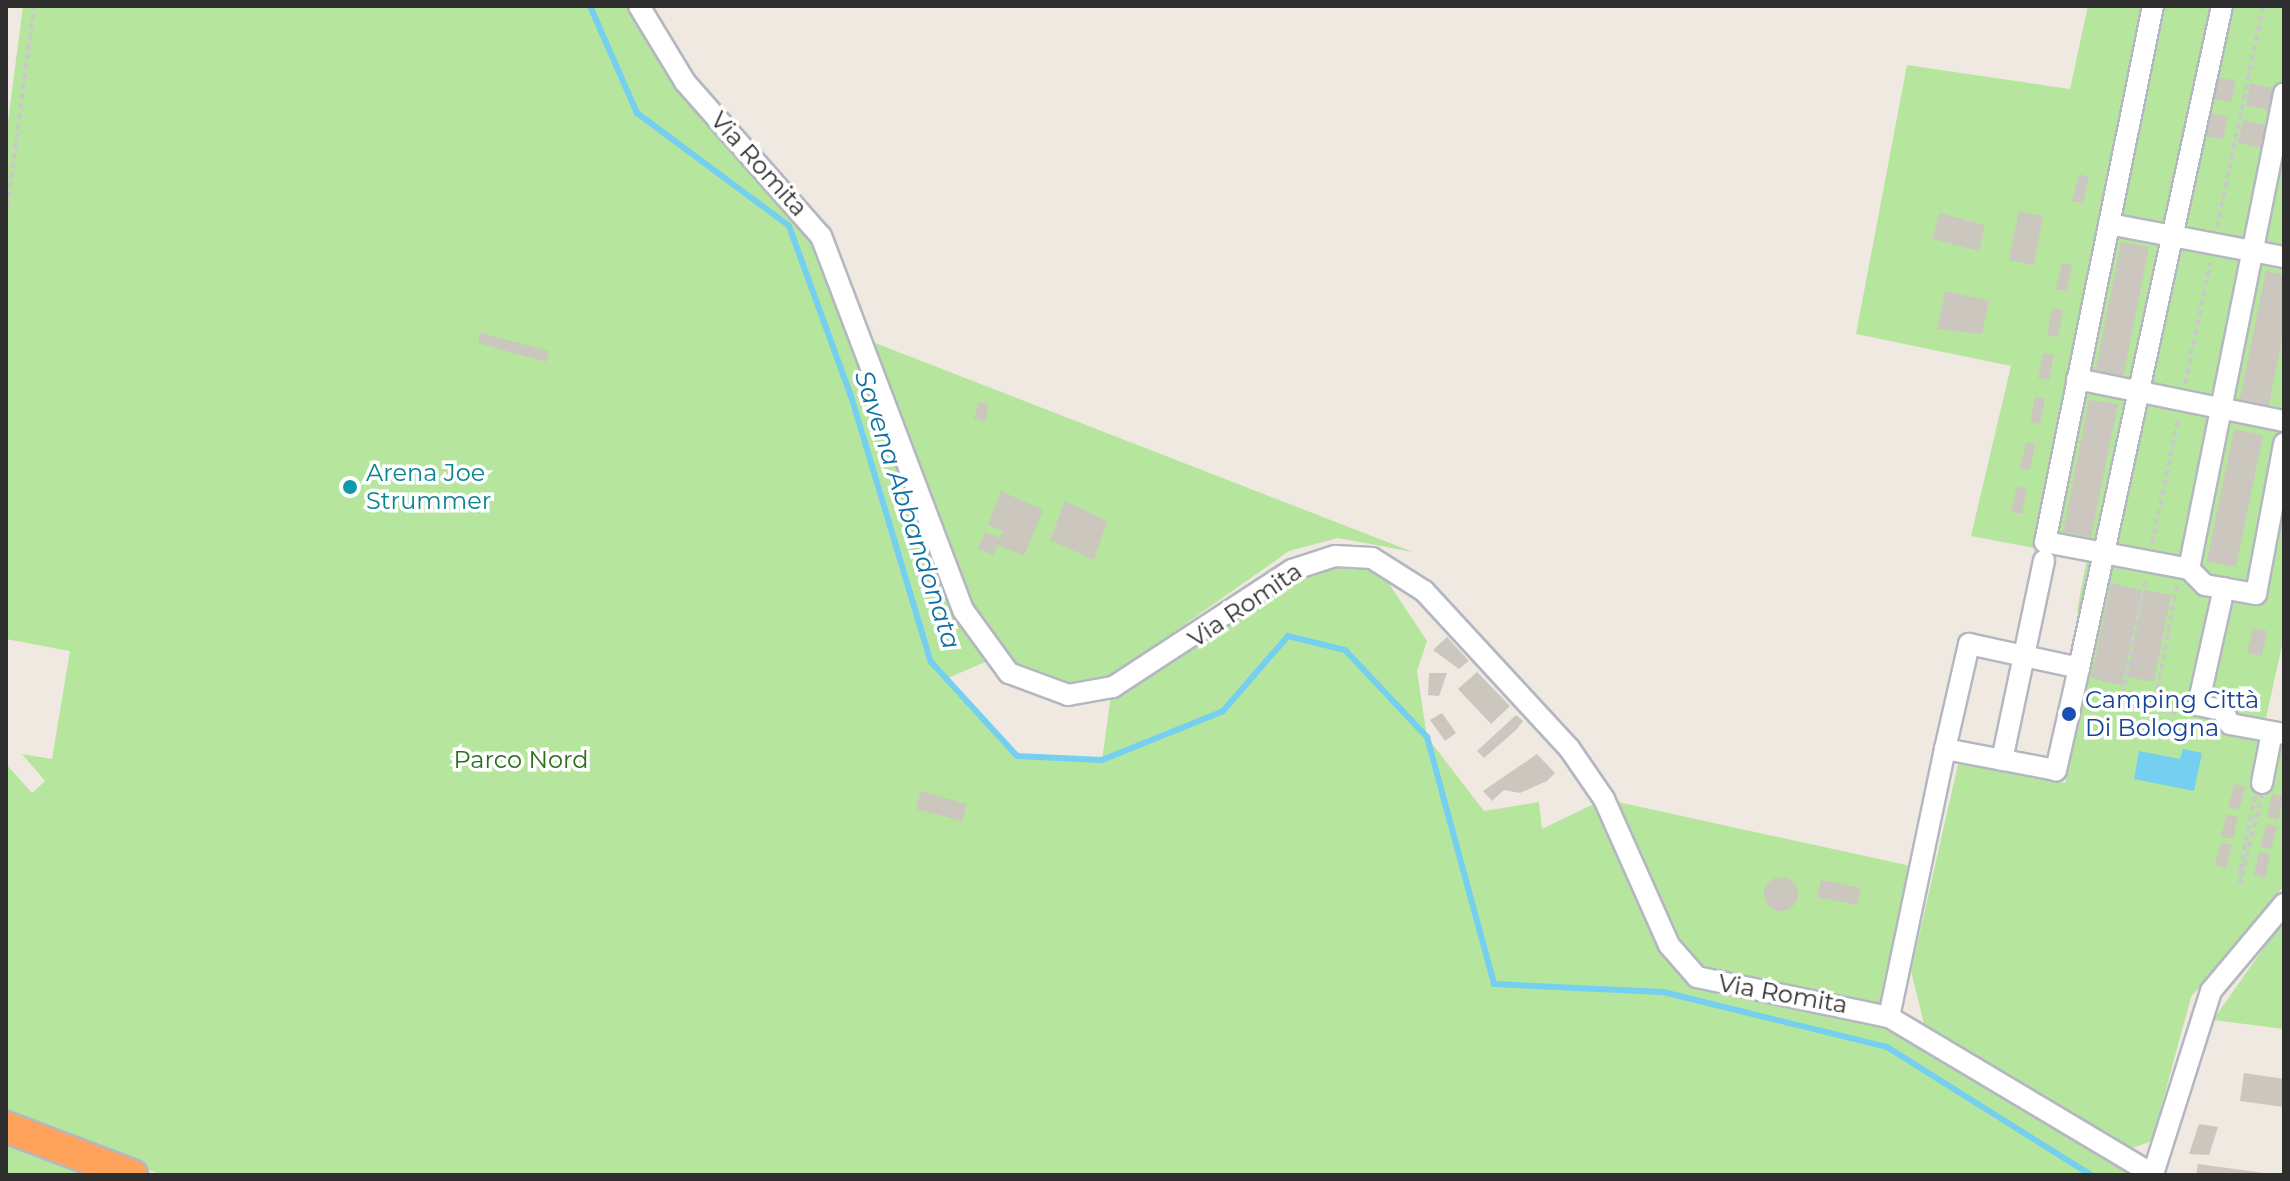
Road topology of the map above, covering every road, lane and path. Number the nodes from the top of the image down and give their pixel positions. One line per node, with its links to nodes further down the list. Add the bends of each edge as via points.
1 (34, 6): 6 (path)
2 (639, 6): 28 (street, Via Romita, via 685,82 821,236 963,610 992,659 1009,673 1068,695 1113,687 1301,566 1335,556 1372,558 1424,591 1569,748 1604,799 1669,945 1697,977)
3 (2153, 6): 7 (street)
4 (2222, 6): 8 (street)
5 (2284, 93): 9 (street)
6 (6, 218)
7 (2109, 224): 8 (street); 11 (street)
8 (2172, 235): 9 (street); 12 (street)
9 (2253, 250): 10 (street); 13 (street)
10 (2284, 257)
11 (2077, 379): 12 (street); 16 (street, via 2045,542)
12 (2138, 392): 13 (street); 16 (street)
13 (2221, 409): 14 (street); 18 (street)
14 (2284, 421)
15 (2284, 444): 19 (street, via 2256,594)
16 (2103, 554): 18 (street); 21 (street)
17 (2044, 560): 20 (street)
18 (2185, 568): 19 (street, via 2205,585); 22 (path)
19 (2224, 588): 23 (street, via 2198,705 2222,710 2230,724)
20 (2024, 656): 21 (street); 24 (street, via 1969,644); 25 (street)
21 (2079, 668): 25 (street, via 2056,770)
22 (2154, 709)
23 (2278, 733): 26 (street)
24 (1945, 749): 25 (street); 28 (street)
25 (2002, 760)
26 (2262, 783): 26 (path, via 2246,872 2240,883 2258,782)
27 (2284, 904): 30 (street, Via Romita, via 2211,991)
28 (1889, 1017): 30 (street, Via Romita)
29 (6, 1127): 31 (highway)
30 (2153, 1174)
31 (132, 1175)

